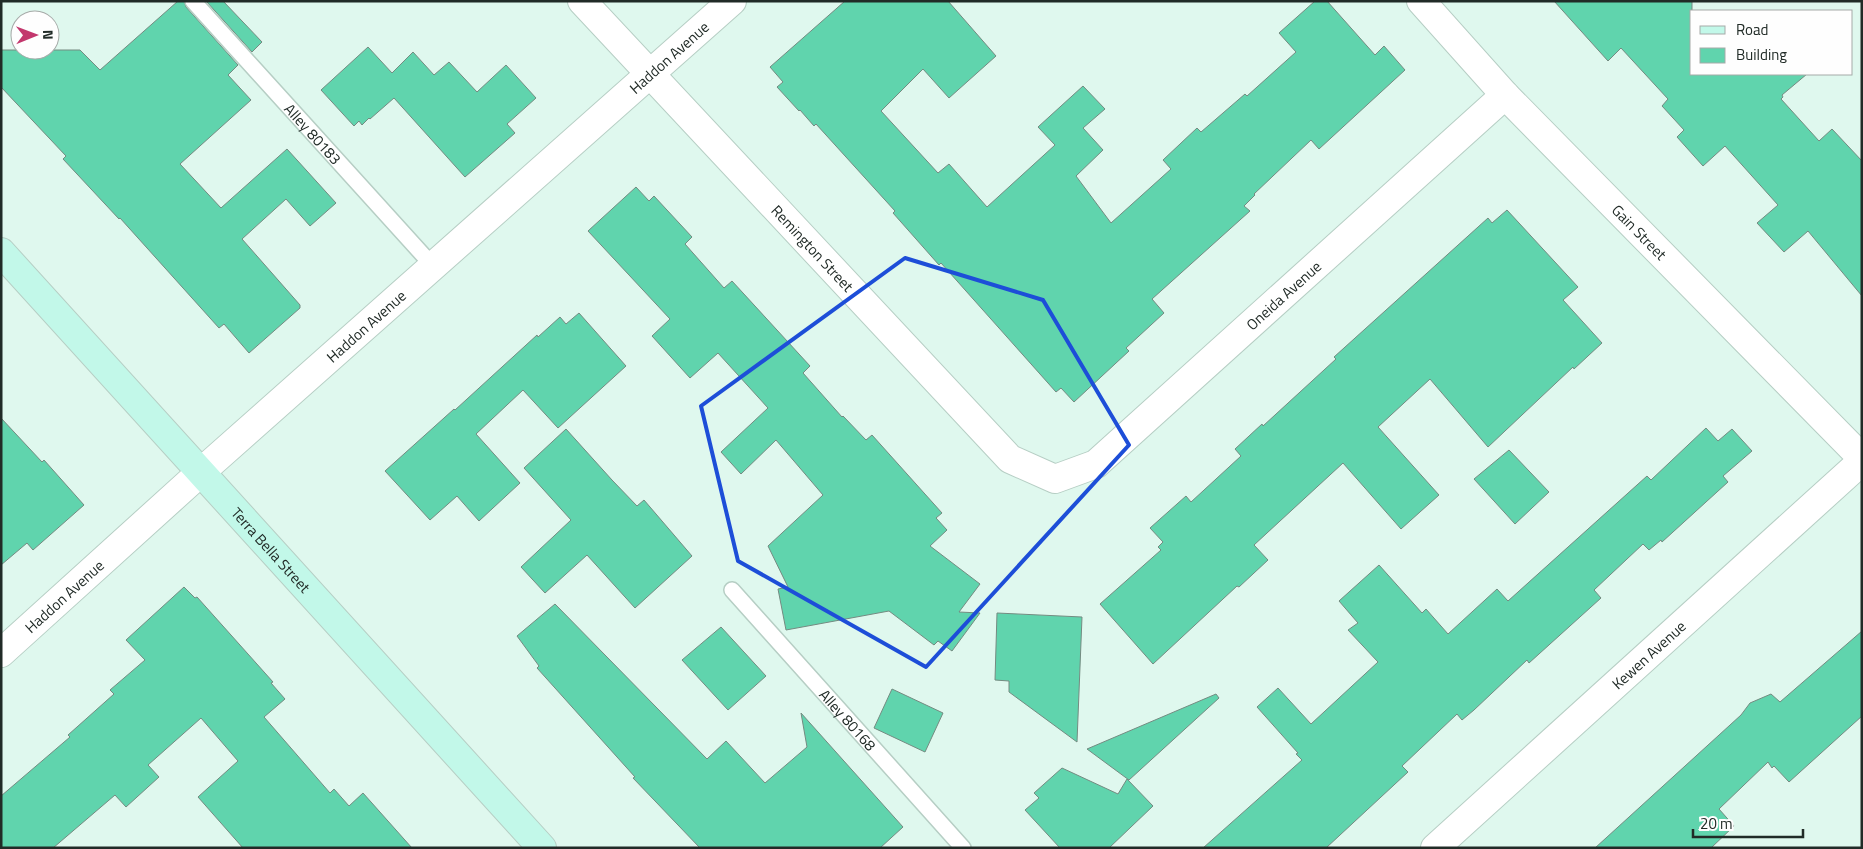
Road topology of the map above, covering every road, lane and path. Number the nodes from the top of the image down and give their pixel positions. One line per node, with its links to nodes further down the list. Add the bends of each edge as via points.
1 (193, 1): 8 (lane, Alley 80183)
2 (582, 1): 5 (street, Remington Street)
3 (732, 1): 5 (street, Haddon Avenue)
4 (1420, 1): 6 (street, Gain Street)
5 (650, 74): 8 (street, Haddon Avenue); 11 (street, Remington Street, via 1010,459)
6 (1504, 95): 9 (street, Gain Street); 11 (street, Oneida Avenue, via 1096,464)
7 (1, 252): 10 (main road, Terra Bella Street)
8 (433, 266): 10 (street, Haddon Avenue)
9 (1862, 460): 16 (street, Kewen Avenue)
10 (201, 472): 13 (street, Haddon Avenue); 14 (main road, Terra Bella Street)
11 (1055, 479)
12 (732, 590): 15 (lane, Alley 80168)
13 (1, 653)
14 (542, 848)
15 (963, 848)
16 (1435, 848)

